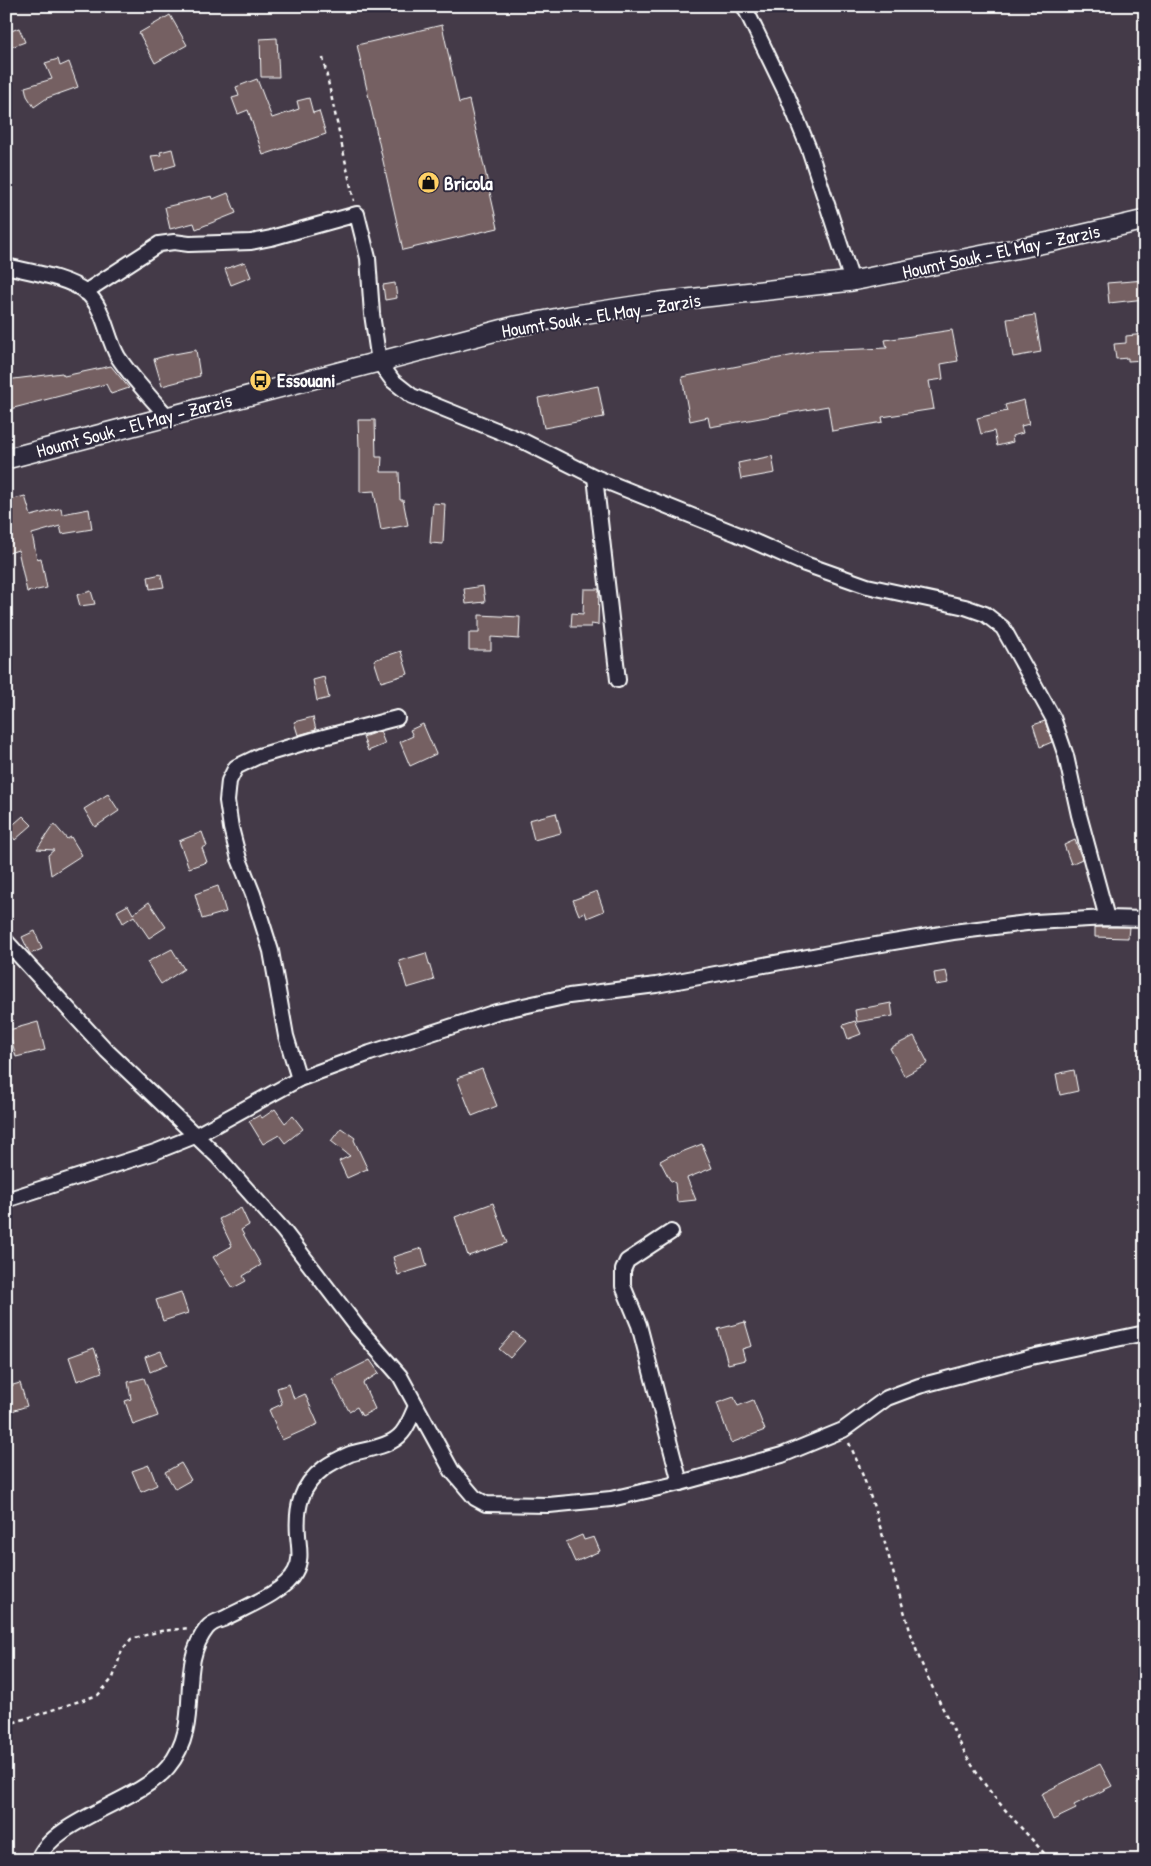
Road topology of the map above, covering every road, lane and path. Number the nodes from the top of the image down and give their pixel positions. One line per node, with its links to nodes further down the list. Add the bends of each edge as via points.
1 (744, 6): 6 (street, via 809,149)
2 (323, 58): 3 (path)
3 (356, 214): 7 (street, via 251,242 159,244); 8 (street, via 368,258)
4 (1145, 220): 6 (main road, Houmt Souk - El May - Zarzis)
5 (6, 266): 7 (street, via 65,281)
6 (852, 281): 8 (main road, Houmt Souk - El May - Zarzis, via 660,302 569,316 516,326)
7 (85, 292): 9 (street, via 98,304 119,358)
8 (379, 362): 9 (main road, Houmt Souk - El May - Zarzis); 11 (street, via 393,381 412,396 523,441)
9 (166, 416): 10 (main road, Houmt Souk - El May - Zarzis)
10 (6, 459)
11 (595, 477): 12 (street); 14 (street, via 805,564 867,586 965,607 985,614 1003,628 1053,718 1066,756)
12 (618, 680)
13 (397, 718): 17 (street, via 259,756 236,767 229,781 227,801 231,828 271,951 286,1036)
14 (1107, 918): 15 (street); 17 (street, via 1035,922 953,932 656,985 545,1000 496,1012)
15 (1145, 919)
16 (6, 941): 18 (street, via 107,1051)
17 (298, 1079): 18 (street)
18 (195, 1136): 19 (street); 22 (street, via 283,1230 358,1328 400,1376)
19 (6, 1200)
20 (671, 1232): 24 (street, via 627,1261 623,1270 623,1286 639,1325)
21 (1145, 1333): 23 (street, via 1030,1357 919,1386 887,1398)
22 (416, 1406): 24 (street, via 452,1470 475,1498 486,1504 550,1504 611,1499); 25 (street, via 395,1440 337,1460 313,1479 298,1504 300,1558 295,1573 285,1584)
23 (843, 1430): 24 (street, via 782,1455); 28 (path, via 858,1462 917,1651 937,1698 980,1778)
24 (680, 1483)
25 (208, 1626): 26 (path, via 161,1631 131,1640 122,1650 113,1678 98,1695); 27 (street, via 196,1649 191,1669 187,1729 180,1752 152,1781 66,1829 48,1843)
26 (6, 1726)
27 (38, 1860)
28 (1050, 1860)

